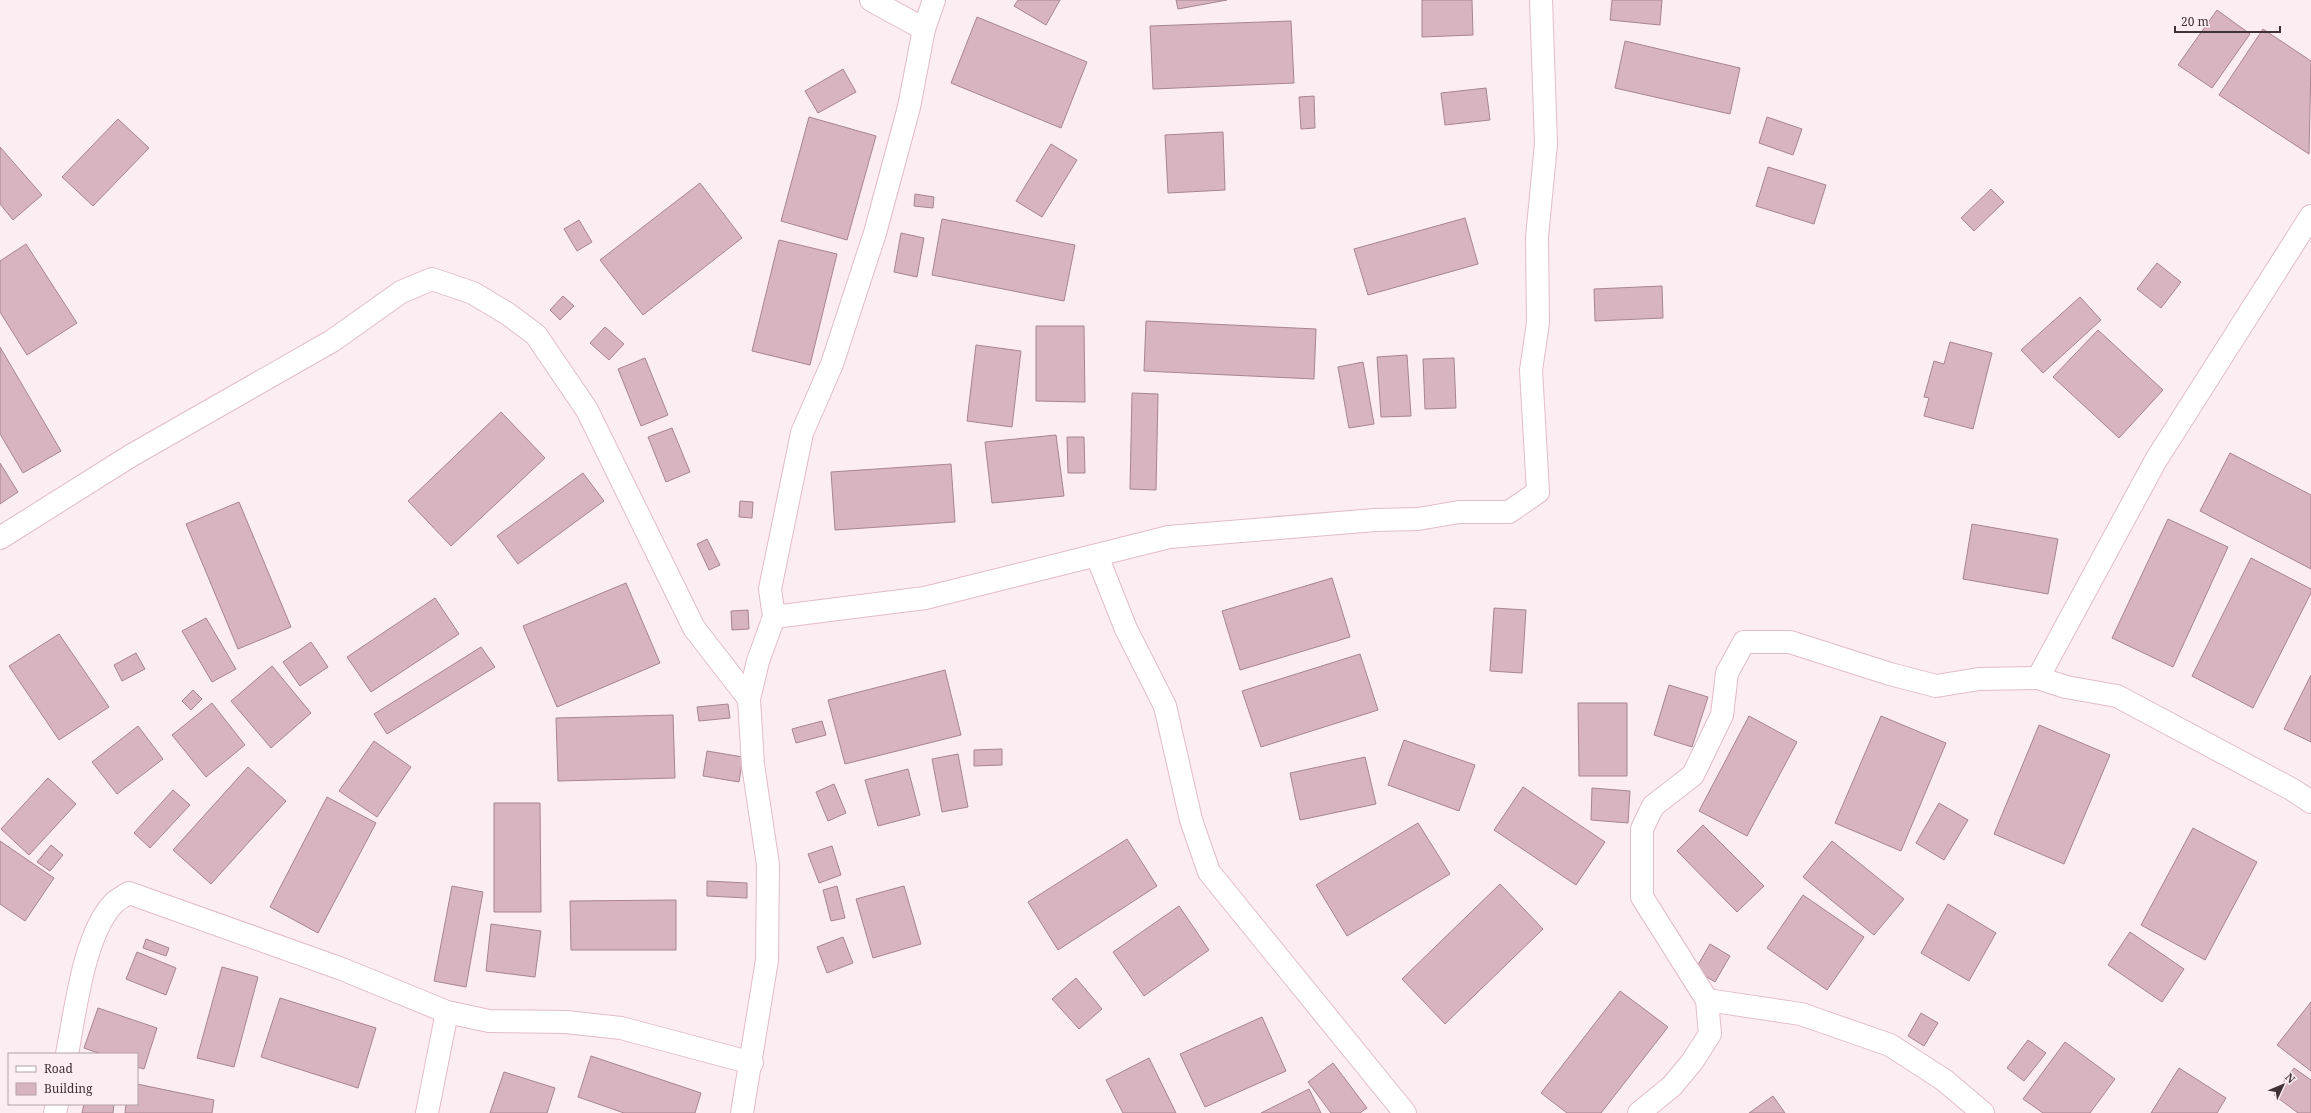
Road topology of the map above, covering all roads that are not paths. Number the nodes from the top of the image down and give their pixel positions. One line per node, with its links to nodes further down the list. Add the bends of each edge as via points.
1 (871, 0): 4 (street)
2 (934, 0): 4 (street)
3 (1541, 0): 7 (street, via 1546,144 1538,237 1538,323 1531,370 1538,492 1509,512 1459,512 1418,519 1375,520 1169,537)
4 (924, 29): 8 (street, via 909,107 875,233 832,364 802,433 770,589)
5 (2311, 216): 9 (street, via 2156,460)
6 (0, 538): 10 (street, via 132,455 332,341 401,292 432,279 473,293 536,335 587,410 694,628)
7 (1097, 556): 8 (street, via 925,598); 18 (street, via 1126,629 1165,706 1191,820 1209,872)
8 (774, 617): 10 (street, via 758,661)
9 (2038, 678): 11 (street, via 2066,687 2117,696); 12 (street, via 1978,678 1936,686 1790,642 1744,642 1727,673 1722,715 1693,775 1653,806 1642,829 1642,897)
10 (749, 699): 15 (street, via 753,764 768,865 768,960)
11 (2311, 802)
12 (1707, 1000): 19 (street, via 1710,1034 1672,1086); 20 (street, via 1801,1014 1890,1045 1944,1080)
13 (447, 1012): 14 (street, via 342,969 129,893 114,903 98,926 85,964); 15 (street, via 489,1021 566,1022 621,1028); 16 (street)
14 (67, 1053)
15 (752, 1063): 17 (street)
16 (427, 1113)
17 (742, 1113)
18 (1405, 1113)
19 (1639, 1113)
20 (1983, 1113)

